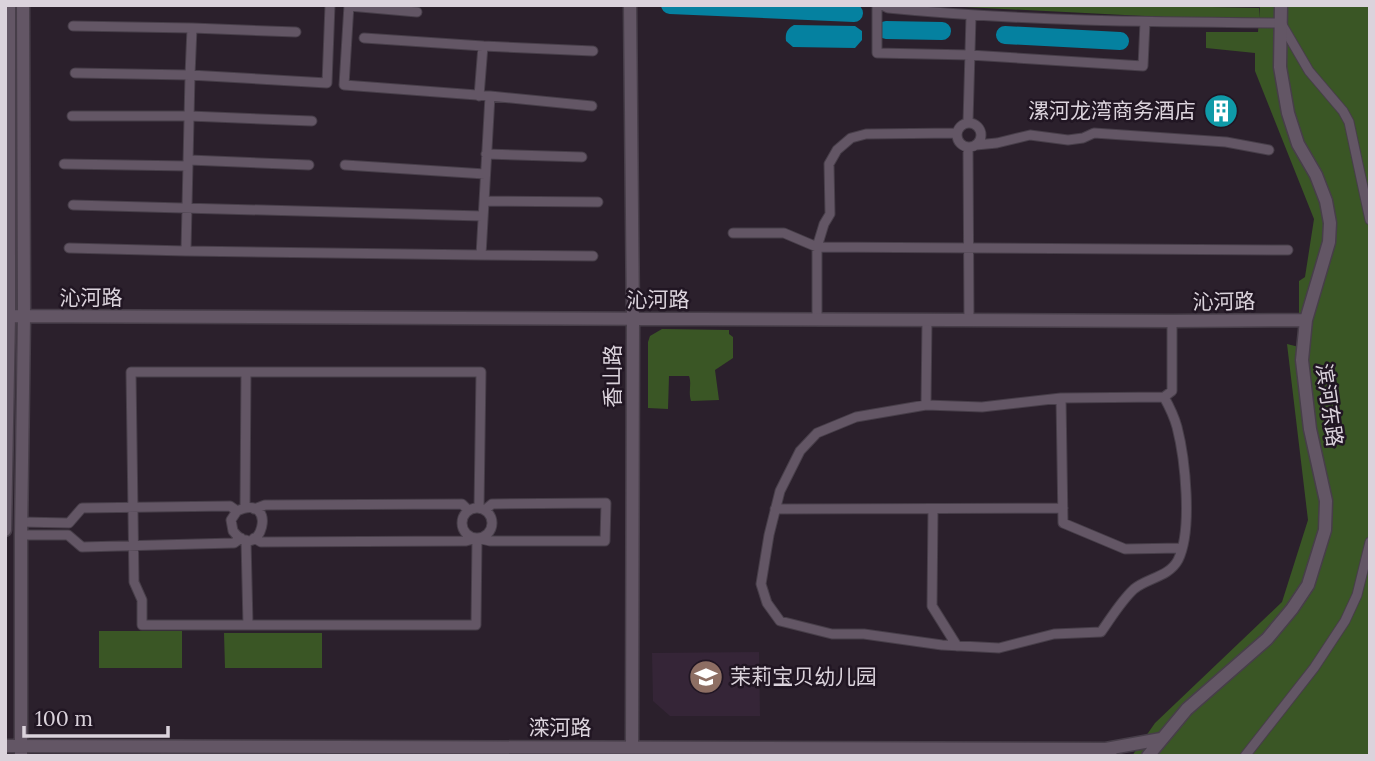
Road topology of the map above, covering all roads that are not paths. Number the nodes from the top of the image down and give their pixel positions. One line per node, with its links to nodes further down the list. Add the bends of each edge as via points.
1 (9, 5): 44 (street)
2 (23, 5): 54 (street)
3 (330, 5): 20 (street, via 327,83)
4 (349, 5): 8 (street); 21 (street, via 344,85)
5 (630, 5): 55 (street, 香山路)
6 (879, 5): 9 (street); 18 (street, via 877,53)
7 (1281, 5): 11 (street, 滨河东路)
8 (417, 12)
9 (971, 16): 10 (street); 18 (street)
10 (1145, 22): 11 (street); 18 (street, via 1143,66)
11 (1281, 23): 43 (street, via 1309,71 1349,122); 59 (street, 滨河东路, via 1280,68 1288,113 1298,144 1316,175 1330,222 1329,242)
12 (73, 26): 13 (street)
13 (192, 29): 14 (street); 20 (street)
14 (296, 32)
15 (364, 38): 16 (street)
16 (483, 46): 17 (street); 21 (street)
17 (593, 51)
18 (970, 55): 27 (street)
19 (75, 73): 20 (street)
20 (190, 75): 25 (street)
21 (479, 96): 22 (street)
22 (490, 96): 23 (street); 31 (street)
23 (592, 106)
24 (72, 116): 25 (street)
25 (189, 116): 26 (street); 33 (street)
26 (312, 121)
27 (968, 122): 28 (street); 29 (street, via 980,131 980,139)
28 (957, 133): 29 (street, via 958,141); 46 (street, via 850,138 829,164 830,214)
29 (972, 146): 30 (street, via 1030,135 1068,140 1094,133 1226,142); 48 (street)
30 (1269, 150)
31 (486, 154): 32 (street); 37 (street)
32 (582, 157)
33 (188, 163): 34 (street); 35 (street); 41 (street)
34 (64, 164)
35 (309, 165)
36 (345, 165): 37 (street)
37 (485, 174): 38 (street)
38 (484, 201): 39 (street); 42 (street)
39 (598, 202)
40 (73, 205): 41 (street)
41 (188, 209): 42 (street); 50 (street)
42 (482, 216): 51 (street)
43 (1370, 220)
44 (7, 229): 53 (street)
45 (733, 233): 46 (street, via 784,233)
46 (817, 247): 48 (street); 56 (street)
47 (69, 248): 50 (street)
48 (969, 248): 49 (street); 58 (street)
49 (1288, 250)
50 (186, 251): 51 (street)
51 (481, 255): 52 (street)
52 (593, 256)
53 (9, 317): 54 (street, 沁河路); 73 (street)
54 (24, 317): 55 (street, 沁河路); 72 (street)
55 (633, 319): 56 (street, 沁河路); 83 (street, 香山路)
56 (817, 320): 57 (street, 沁河路)
57 (927, 320): 58 (street, 沁河路); 64 (street)
58 (969, 320): 60 (street, 沁河路)
59 (1306, 320): 60 (street, 沁河路); 81 (street, 滨河东路, via 1304,393 1326,501 1319,556 1308,585 1267,639 1187,709)
60 (1172, 321): 62 (street, via 1172,391)
61 (246, 372): 65 (street, via 131,372); 67 (street); 68 (street, via 481,372)
62 (1164, 397): 63 (street); 78 (street, via 1176,423 1183,457 1186,503)
63 (1061, 398): 64 (street, via 982,407); 66 (street)
64 (926, 405): 69 (street, via 856,417 817,433 800,451)
65 (133, 508): 67 (street); 72 (street, via 82,508 69,523); 77 (street)
66 (1063, 508): 70 (street); 78 (street, via 1063,523 1125,549)
67 (245, 509): 71 (street, via 265,505 462,504); 75 (street, via 233,515 231,526); 75 (street, via 262,516 263,522 261,533)
68 (482, 509): 71 (street); 74 (street, via 490,514 493,525); 74 (street, via 492,504 606,503 605,541)
69 (775, 509): 70 (street); 80 (street, via 761,584 766,603 780,621 832,634)
70 (933, 509): 80 (street, via 932,606)
71 (468, 510): 74 (street, via 463,527)
72 (21, 529): 77 (street, via 68,535 82,547); 84 (street)
73 (5, 530)
74 (477, 538): 75 (street); 79 (street, via 476,625)
75 (247, 539): 77 (street); 79 (street)
76 (1370, 542): 88 (street, via 1357,595 1345,621)
77 (133, 546): 79 (street, via 142,625)
78 (1181, 548): 80 (street, via 1178,561 1164,574 1135,588 1101,632 1054,634 999,648)
79 (248, 625)
80 (957, 646)
81 (1161, 739): 86 (street, 滦河路); 87 (street, 滨河东路)
82 (5, 746): 84 (street, 滦河路)
83 (632, 747): 84 (street, 滦河路); 85 (street, 滦河路)
84 (21, 751)
85 (722, 752): 86 (street, 滦河路)
86 (1109, 752)
87 (1149, 756)
88 (1245, 756)

